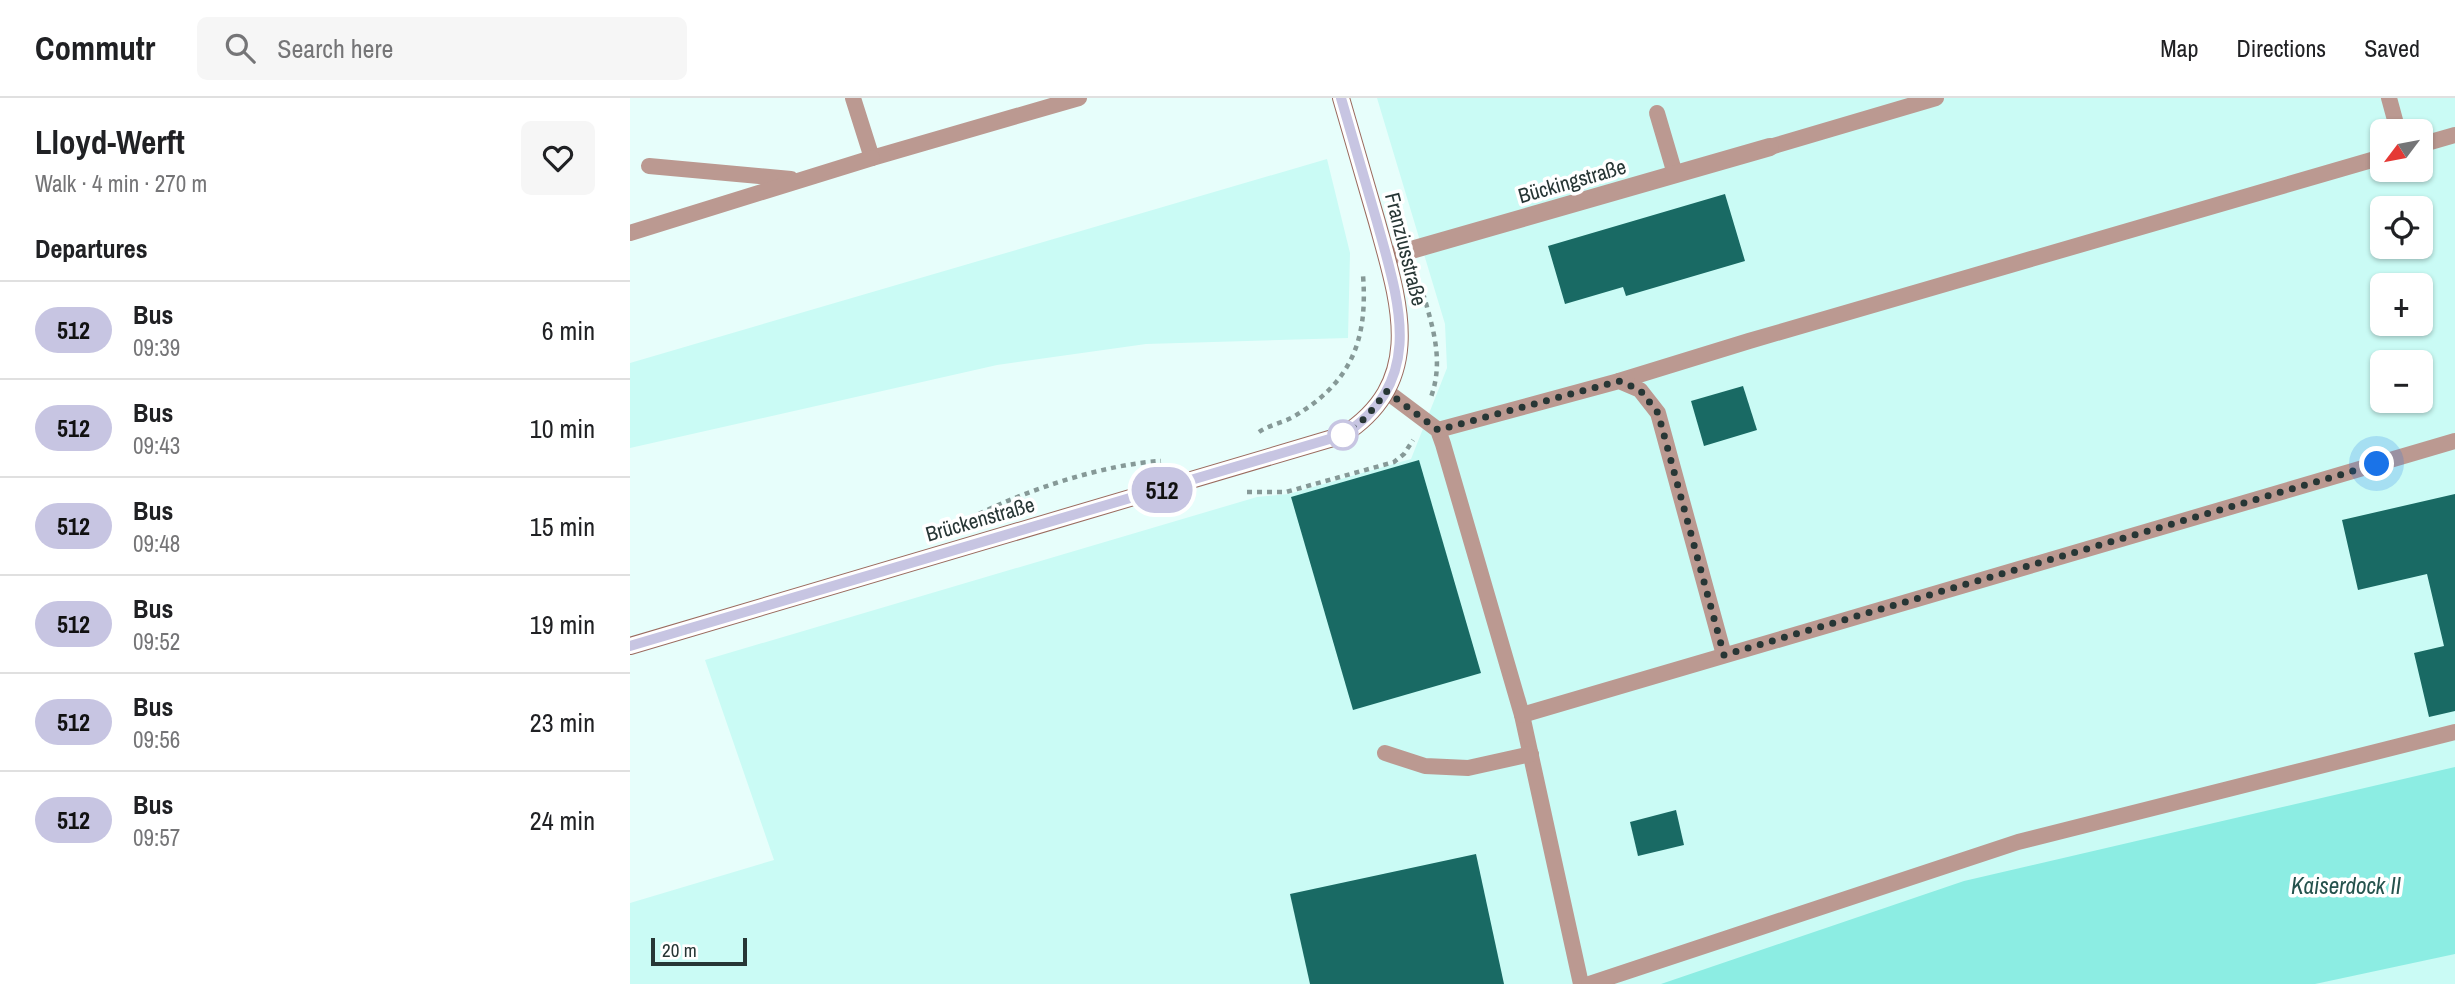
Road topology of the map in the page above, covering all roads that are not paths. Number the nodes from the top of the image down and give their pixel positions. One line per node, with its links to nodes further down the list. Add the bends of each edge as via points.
1 (853, 98): 11 (lane)
2 (1079, 98): 11 (lane)
3 (1341, 98): 17 (main road, Franziusstraße)
4 (1937, 98): 10 (lane)
5 (2389, 98): 7 (lane)
6 (1657, 113): 14 (lane)
7 (2395, 119)
8 (2455, 135): 9 (lane)
9 (2433, 141)
10 (1770, 147): 14 (street, Bückingstraße)
11 (872, 159): 15 (lane)
12 (2370, 160): 18 (lane)
13 (649, 166): 15 (lane)
14 (1675, 174): 17 (street, Bückingstraße)
15 (800, 180): 16 (lane)
16 (630, 233)
17 (1387, 257): 19 (main road, Franziusstraße, via 1401,328 1399,355)
18 (1619, 381): 20 (lane); 24 (lane, via 1640,390 1658,413)
19 (1386, 391): 20 (lane); 21 (main road, Franziusstraße, via 1363,421)
20 (1438, 430): 25 (lane)
21 (1343, 435): 23 (main road, Brückenstraße)
22 (2455, 441): 24 (lane)
23 (630, 646)
24 (1724, 655): 25 (lane)
25 (1522, 715): 28 (lane)
26 (2455, 732): 30 (lane, via 2018,842)
27 (1385, 753): 28 (lane, via 1425,766 1468,768)
28 (1531, 754): 29 (lane)
29 (1581, 984)
30 (1589, 984)

